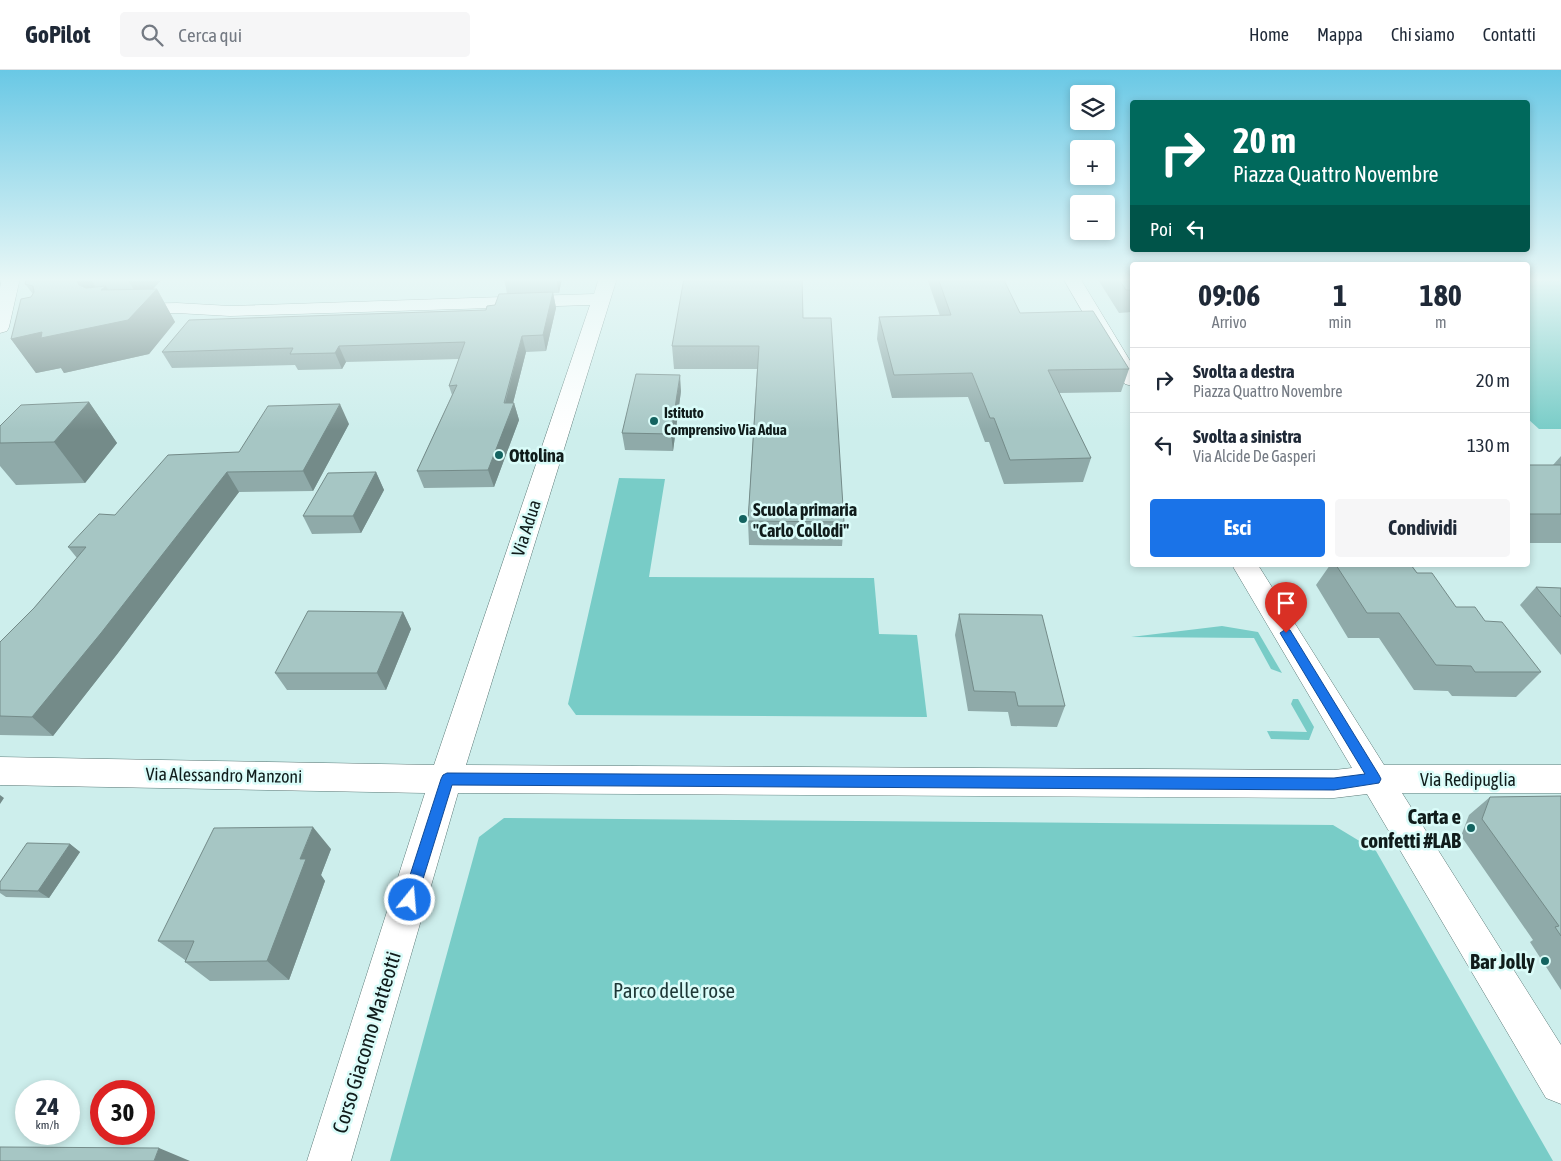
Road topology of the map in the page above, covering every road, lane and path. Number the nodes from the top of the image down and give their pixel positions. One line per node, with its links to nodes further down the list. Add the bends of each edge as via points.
1 (591, 329): 6 (street, Via Adua)
2 (1101, 329): 3 (street)
3 (1130, 377)
4 (1246, 567): 7 (street)
5 (0, 771): 6 (street, Via Alessandro Manzoni)
6 (447, 779): 7 (street, Via Alessandro Manzoni, via 1334,784); 10 (street, Corso Giacomo Matteotti)
7 (1375, 779): 8 (street, Via Redipuglia); 9 (street)
8 (1561, 779)
9 (1561, 1083)
10 (329, 1161)

